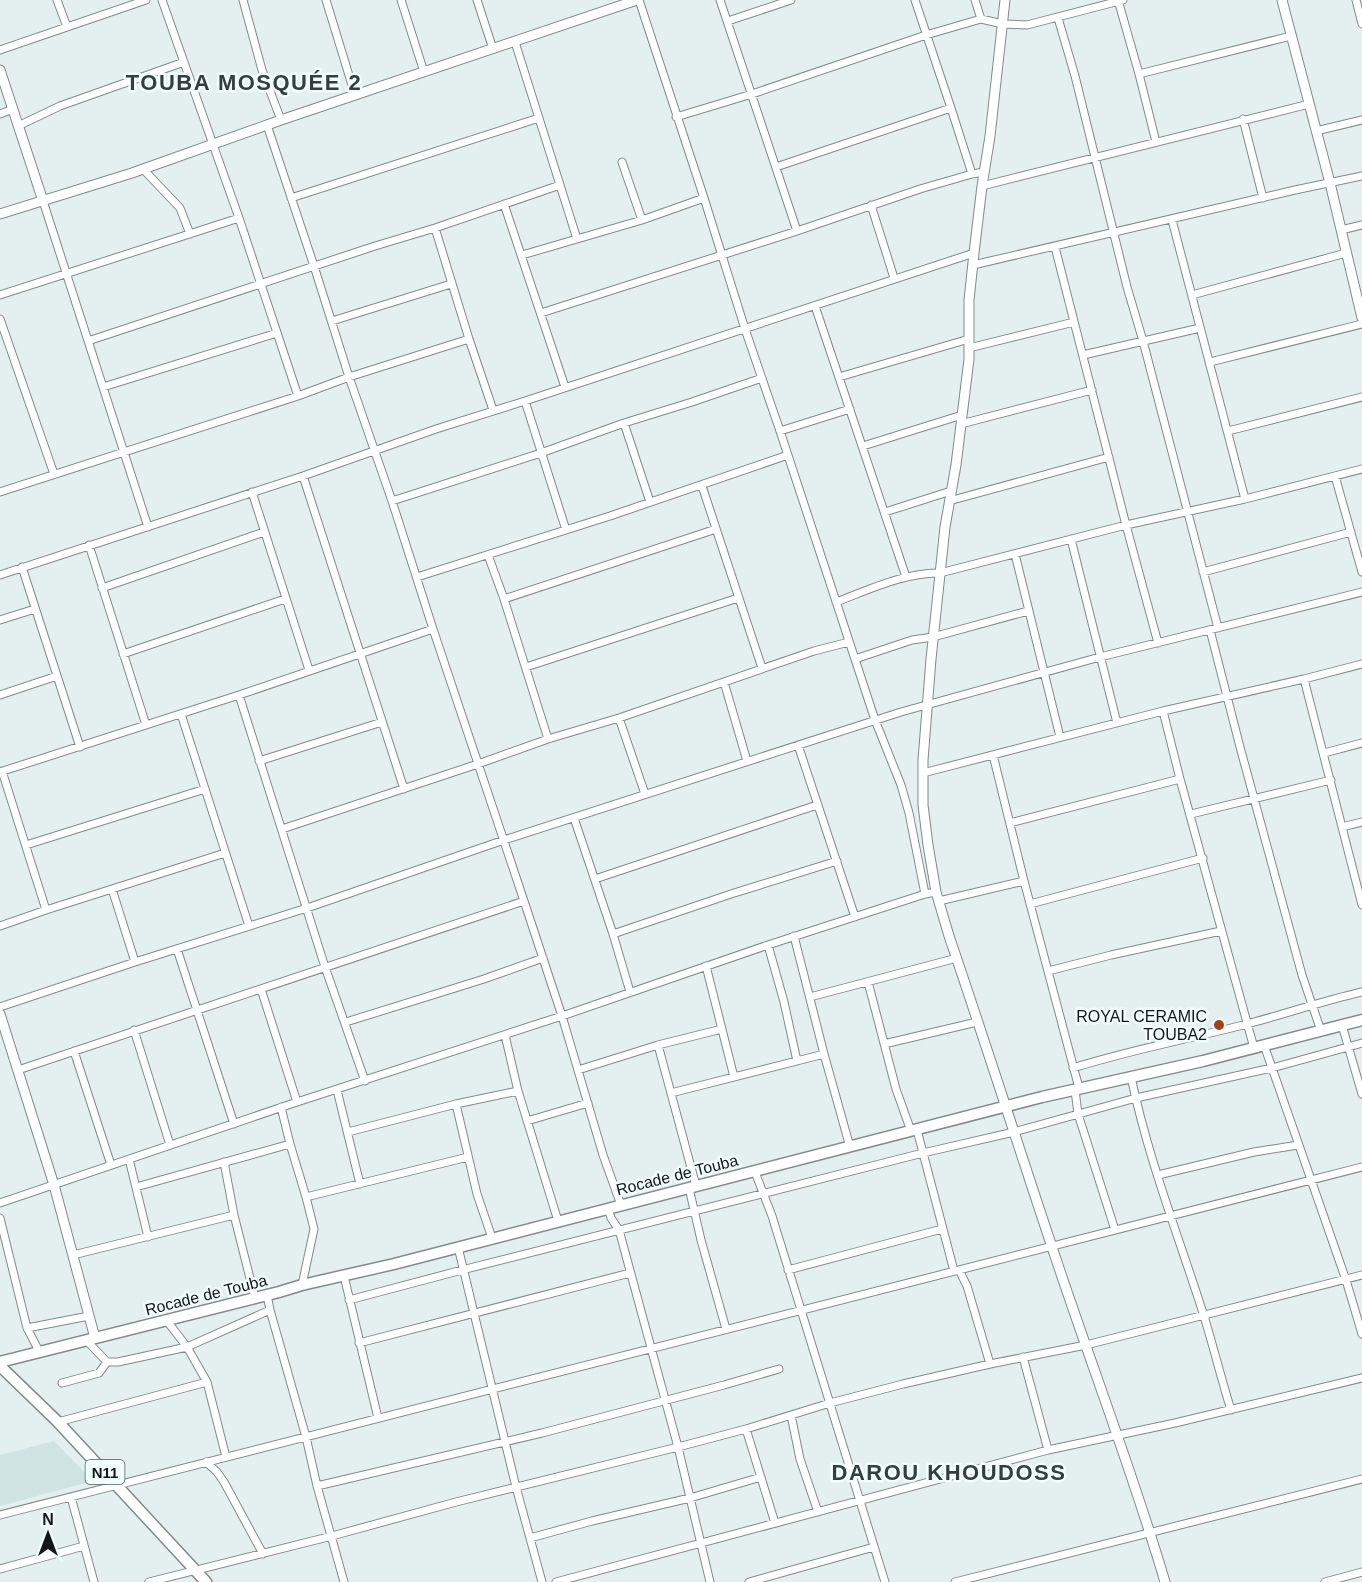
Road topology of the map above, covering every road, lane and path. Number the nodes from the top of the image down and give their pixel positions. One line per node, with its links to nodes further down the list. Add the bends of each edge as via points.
1 (57, 0): 22 (street)
2 (146, 0): 22 (street)
3 (162, 0): 28 (street)
4 (243, 0): 41 (street, via 262,70)
5 (326, 0): 33 (street)
6 (401, 0): 30 (street)
7 (477, 0): 26 (street)
8 (638, 0): 25 (main road); 38 (street)
9 (720, 0): 19 (street)
10 (791, 0): 19 (street)
11 (915, 0): 23 (street)
12 (975, 0): 18 (street)
13 (1005, 0): 20 (main road)
14 (1120, 0): 17 (street); 31 (street)
15 (1282, 0): 24 (main road)
16 (1356, 0): 21 (street)
17 (1058, 18): 20 (street, via 1027,25); 48 (street)
18 (981, 19): 20 (street); 23 (street)
19 (728, 21): 32 (street)
20 (1003, 24): 52 (main road)
21 (1362, 24)
22 (67, 27): 27 (street)
23 (926, 35): 32 (street); 35 (street)
24 (1291, 36): 31 (street); 34 (main road)
25 (515, 42): 26 (main road); 39 (street)
26 (493, 49): 30 (main road)
27 (0, 50)
28 (184, 62): 44 (street, via 60,106); 47 (street)
29 (0, 70): 36 (main road)
30 (424, 72): 33 (main road)
31 (1140, 74): 46 (street)
32 (752, 94): 38 (street); 50 (street)
33 (355, 95): 41 (main road)
34 (1309, 104): 40 (street); 45 (main road)
35 (951, 108): 50 (street); 53 (street)
36 (13, 109): 37 (street); 44 (main road)
37 (0, 114)
38 (676, 117): 59 (street)
39 (539, 118): 56 (street); 58 (street)
40 (1244, 119): 46 (street); 60 (street)
41 (281, 120): 43 (main road)
42 (1362, 120): 45 (street)
43 (267, 125): 47 (main road); 58 (street)
44 (18, 126): 61 (main road)
45 (1316, 131): 55 (main road)
46 (1156, 142): 48 (street)
47 (213, 145): 51 (main road); 65 (street)
48 (1096, 158): 57 (street); 72 (street)
49 (622, 162): 66 (street)
50 (776, 167): 71 (street)
51 (143, 169): 61 (main road); 73 (street, via 180,208)
52 (984, 172): 53 (street); 57 (main road)
53 (972, 174): 63 (street)
54 (1362, 176): 55 (street)
55 (1330, 183): 60 (street); 70 (main road)
56 (560, 185): 62 (street); 74 (street)
57 (982, 186): 76 (main road)
58 (291, 198): 81 (street)
59 (704, 198): 66 (street); 79 (street)
60 (1263, 198): 67 (street)
61 (43, 201): 64 (main road); 82 (street)
62 (504, 204): 69 (street); 78 (street)
63 (871, 205): 71 (street); 83 (street)
64 (0, 214)
65 (239, 218): 73 (street); 84 (street)
66 (642, 220): 74 (street)
67 (1172, 220): 72 (street); 87 (street)
68 (1362, 225): 70 (street)
69 (435, 228): 81 (street); 85 (street)
70 (1341, 230): 77 (main road)
71 (797, 231): 79 (street)
72 (1114, 233): 75 (street); 100 (street)
73 (190, 234): 82 (street)
74 (577, 239): 78 (street)
75 (1055, 247): 80 (street); 93 (street)
76 (974, 253): 80 (main road); 83 (street)
77 (1346, 253): 87 (street); 90 (main road)
78 (522, 255): 89 (street)
79 (721, 255): 89 (street); 96 (street)
80 (973, 265): 101 (main road)
81 (314, 266): 84 (street); 92 (street)
82 (66, 274): 86 (street); 99 (street)
83 (894, 279): 88 (street)
84 (260, 284): 97 (street); 99 (street)
85 (451, 284): 92 (street); 98 (street)
86 (0, 295)
87 (1192, 295): 95 (street)
88 (815, 306): 96 (street); 105 (street)
89 (541, 313): 108 (street)
90 (1362, 318)
91 (0, 319): 126 (street)
92 (332, 321): 104 (street)
93 (1074, 322): 101 (street); 102 (street)
94 (1362, 324): 103 (street)
95 (1200, 328): 100 (street); 103 (street)
96 (745, 329): 106 (street); 108 (street)
97 (277, 333): 107 (street); 110 (street)
98 (469, 339): 104 (street); 114 (street)
99 (88, 341): 107 (street)
100 (1143, 341): 102 (street); 138 (street)
101 (969, 344): 105 (street); 115 (main road)
102 (1083, 355): 109 (street)
103 (1210, 362): 118 (street)
104 (349, 377): 110 (street); 120 (street)
105 (839, 377): 113 (street)
106 (762, 378): 116 (street); 117 (street)
107 (103, 387): 121 (street)
108 (565, 387): 112 (street)
109 (1092, 390): 115 (street); 124 (street)
110 (298, 396): 121 (street)
111 (1362, 397): 118 (street)
112 (525, 401): 114 (street); 122 (street)
113 (850, 409): 117 (street); 119 (street)
114 (493, 410): 120 (street)
115 (962, 420): 119 (street); 130 (main road)
116 (624, 423): 122 (street); 136 (street)
117 (780, 430): 123 (street)
118 (1228, 431): 133 (street)
119 (863, 446): 137 (street)
120 (375, 450): 127 (street); 134 (street)
121 (124, 451): 126 (street); 140 (street)
122 (541, 453): 134 (street); 142 (street)
123 (788, 455): 129 (street); 161 (street)
124 (1109, 457): 135 (street); 139 (street)
125 (1362, 469): 128 (street)
126 (54, 474): 131 (street)
127 (303, 476): 132 (street); 172 (street)
128 (1335, 476): 133 (street); 144 (street)
129 (702, 486): 136 (street); 141 (street)
130 (951, 491): 135 (main road); 137 (street)
131 (0, 492)
132 (252, 492): 140 (street); 143 (street)
133 (1245, 499): 138 (street)
134 (392, 501): 154 (street)
135 (949, 501): 152 (main road)
136 (650, 502): 142 (street)
137 (885, 512): 155 (street)
138 (1187, 512): 139 (street); 150 (street)
139 (1126, 525): 145 (street); 170 (street)
140 (148, 527): 146 (street)
141 (716, 529): 158 (street); 160 (street)
142 (566, 530): 148 (street)
143 (264, 532): 156 (street); 159 (street)
144 (1351, 532): 150 (street); 151 (street)
145 (1071, 540): 147 (street); 173 (street)
146 (89, 545): 149 (street); 156 (street)
147 (1015, 554): 152 (street); 163 (street)
148 (488, 555): 154 (street); 160 (street)
149 (22, 567): 153 (street); 162 (street)
150 (1203, 572): 165 (street)
151 (1362, 572)
152 (940, 573): 155 (street); 168 (main road)
153 (0, 574)
154 (417, 577): 166 (street)
155 (906, 577): 161 (street)
156 (102, 588): 171 (street)
157 (1362, 592): 165 (street)
158 (738, 598): 176 (street); 177 (street)
159 (285, 599): 171 (street); 178 (street)
160 (504, 599): 176 (street)
161 (836, 602): 169 (street)
162 (35, 609): 164 (street); 180 (street)
163 (1028, 611): 168 (street); 179 (street)
164 (0, 620)
165 (1218, 628): 167 (street)
166 (433, 629): 172 (street); 203 (street)
167 (1209, 630): 170 (street); 185 (street)
168 (933, 637): 174 (street); 186 (main road)
169 (849, 642): 174 (street); 177 (street)
170 (1158, 643): 173 (street)
171 (123, 654): 193 (street)
172 (360, 654): 178 (street); 191 (street)
173 (1101, 657): 179 (street); 192 (street)
174 (855, 659): 190 (street)
175 (1362, 664): 181 (street)
176 (526, 667): 195 (street)
177 (762, 668): 182 (street)
178 (309, 670): 184 (street)
179 (1045, 672): 186 (street); 194 (street)
180 (57, 676): 183 (street); 198 (street)
181 (1304, 679): 185 (street); 199 (street)
182 (724, 682): 189 (street); 202 (street)
183 (0, 695)
184 (238, 695): 188 (street); 201 (street)
185 (1227, 697): 187 (street); 211 (street)
186 (927, 705): 190 (street); 205 (main road)
187 (1163, 711): 192 (street); 206 (street)
188 (181, 714): 193 (street); 208 (street)
189 (619, 718): 195 (street); 210 (street)
190 (875, 720): 197 (street); 227 (street, via 902,785)
191 (382, 722): 201 (street); 209 (street)
192 (1117, 723): 194 (street)
193 (146, 725): 198 (street)
194 (1060, 737): 200 (street)
195 (548, 739): 203 (street)
196 (1362, 743): 199 (street)
197 (798, 745): 202 (street); 212 (street)
198 (80, 747): 204 (street)
199 (1324, 753): 207 (street)
200 (993, 755): 205 (street); 216 (street)
201 (259, 761): 218 (street)
202 (747, 761): 210 (street)
203 (478, 764): 209 (street); 219 (street)
204 (1, 772): 220 (street)
205 (923, 773): 228 (main road, via 925,824)
206 (1180, 779): 213 (street); 216 (street)
207 (1330, 780): 211 (street); 217 (street)
208 (205, 789): 220 (street); 221 (street)
209 (404, 789): 218 (street)
210 (645, 794): 214 (street)
211 (1254, 798): 213 (street); 254 (street)
212 (817, 805): 223 (street); 224 (street)
213 (1191, 814): 222 (street)
214 (574, 818): 219 (street); 224 (street)
215 (1362, 822): 217 (street)
216 (1010, 823): 225 (street)
217 (1342, 827): 229 (street)
218 (282, 829): 233 (street)
219 (504, 840): 230 (street); 233 (street)
220 (26, 845): 234 (street)
221 (225, 853): 226 (street); 237 (street)
222 (1203, 858): 231 (street); 238 (street)
223 (837, 861): 235 (street); 239 (street)
224 (595, 879): 239 (street)
225 (1024, 881): 228 (street); 231 (street)
226 (112, 889): 234 (street); 245 (street)
227 (925, 894): 228 (street); 235 (street)
228 (938, 896): 244 (main road)
229 (1361, 896): 232 (street)
230 (524, 901): 243 (street); 247 (street)
231 (1030, 904): 248 (street)
232 (1362, 905)
233 (307, 908): 237 (street); 247 (street)
234 (46, 910): 236 (street)
235 (855, 917): 240 (street)
236 (0, 926)
237 (249, 926): 242 (street)
238 (1221, 931): 248 (street); 262 (street)
239 (613, 934): 251 (street)
240 (795, 936): 241 (street); 253 (street)
241 (768, 945): 246 (street); 275 (street)
242 (177, 949): 245 (street); 256 (street)
243 (543, 958): 258 (street); 260 (street)
244 (957, 958): 249 (street); 261 (main road)
245 (135, 962): 255 (street)
246 (706, 966): 251 (street); 264 (street)
247 (325, 967): 250 (street); 260 (street)
248 (1048, 971): 276 (street)
249 (868, 982): 253 (street); 269 (street)
250 (261, 989): 256 (street); 289 (street)
251 (630, 992): 258 (street)
252 (1362, 992): 254 (street)
253 (810, 997): 274 (street)
254 (1312, 1004): 262 (street); 266 (street)
255 (0, 1007)
256 (197, 1011): 265 (street); 296 (street)
257 (0, 1014): 278 (main road)
258 (562, 1016): 267 (street); 279 (street)
259 (1362, 1020): 263 (main road, Rocade de Touba)
260 (346, 1022): 282 (street)
261 (977, 1022): 269 (street); 293 (main road)
262 (1248, 1024): 271 (street); 276 (street)
263 (1342, 1025): 266 (main road, Rocade de Touba); 272 (street)
264 (722, 1029): 270 (street); 280 (street)
265 (134, 1030): 273 (street); 301 (street)
266 (1321, 1031): 271 (main road, Rocade de Touba)
267 (505, 1035): 282 (street); 285 (street)
268 (1362, 1043): 272 (street)
269 (884, 1044): 297 (street, via 896,1089)
270 (658, 1045): 279 (street); 286 (street)
271 (1259, 1046): 277 (street); 281 (main road, Rocade de Touba)
272 (1348, 1046): 277 (street); 287 (street)
273 (74, 1051): 278 (street); 308 (street)
274 (824, 1054): 275 (street); 303 (street)
275 (797, 1061): 280 (street)
276 (1073, 1068): 283 (street)
277 (1272, 1068): 288 (street); 302 (street)
278 (18, 1070): 314 (main road)
279 (579, 1070): 290 (street)
280 (734, 1077): 286 (street)
281 (1131, 1077): 283 (main road, Rocade de Touba); 288 (street)
282 (365, 1081): 284 (street)
283 (1077, 1089): 293 (main road, Rocade de Touba); 294 (street)
284 (337, 1090): 289 (street); 298 (street)
285 (518, 1091): 291 (street); 295 (street)
286 (671, 1093): 316 (street)
287 (1362, 1094)
288 (1136, 1098): 294 (street); 311 (street)
289 (297, 1102): 292 (street)
290 (588, 1103): 295 (street); 320 (street)
291 (456, 1104): 298 (street); 305 (street)
292 (281, 1107): 296 (street); 300 (street)
293 (1005, 1107): 297 (main road, Rocade de Touba); 299 (main road)
294 (1078, 1114): 299 (street); 329 (street)
295 (527, 1121): 326 (street)
296 (234, 1124): 301 (street)
297 (914, 1131): 303 (main road, Rocade de Touba); 304 (street)
298 (348, 1132): 313 (street)
299 (1014, 1132): 304 (street); 332 (main road)
300 (290, 1144): 307 (street); 318 (street)
301 (170, 1145): 306 (street)
302 (1298, 1145): 311 (street); 312 (street)
303 (850, 1147): 310 (main road, Rocade de Touba)
304 (923, 1153): 317 (street); 327 (street)
305 (468, 1156): 313 (street); 331 (street)
306 (129, 1159): 308 (street); 315 (street)
307 (224, 1162): 315 (street); 323 (street)
308 (111, 1165): 314 (street)
309 (1362, 1167): 312 (street)
310 (755, 1172): 316 (main road, Rocade de Touba); 317 (street)
311 (1158, 1175): 324 (street)
312 (1311, 1180): 324 (street); 341 (street)
313 (360, 1184): 318 (street)
314 (54, 1185): 319 (street); 334 (main road)
315 (136, 1187): 330 (street)
316 (693, 1187): 320 (main road, Rocade de Touba); 322 (street)
317 (764, 1193): 322 (street); 336 (street)
318 (306, 1197): 342 (street, via 314,1229)
319 (0, 1203)
320 (621, 1205): 321 (main road, Rocade de Touba)
321 (608, 1208): 326 (main road, Rocade de Touba); 328 (street)
322 (694, 1211): 328 (street); 353 (street)
323 (234, 1215): 330 (street); 344 (street)
324 (1170, 1216): 329 (street); 349 (street)
325 (0, 1218): 352 (street)
326 (558, 1221): 331 (main road, Rocade de Touba)
327 (942, 1229): 336 (street); 337 (street)
328 (619, 1230): 335 (street); 338 (street)
329 (1115, 1230): 332 (street)
330 (148, 1237): 334 (street)
331 (492, 1238): 333 (main road, Rocade de Touba)
332 (1052, 1246): 337 (street); 357 (main road)
333 (458, 1247): 335 (street); 340 (main road, Rocade de Touba)
334 (73, 1255): 350 (main road)
335 (462, 1270): 345 (street); 348 (street)
336 (788, 1270): 347 (street)
337 (956, 1271): 347 (street); 364 (street, via 967,1287)
338 (630, 1273): 348 (street); 359 (street)
339 (1362, 1275): 341 (street)
340 (344, 1276): 342 (main road, Rocade de Touba); 345 (street)
341 (1346, 1280): 349 (street); 354 (street)
342 (302, 1285): 343 (main road, Rocade de Touba)
343 (267, 1295): 344 (main road, Rocade de Touba); 346 (street)
344 (255, 1298): 351 (main road, Rocade de Touba)
345 (350, 1300): 356 (street)
346 (270, 1310): 358 (street); 378 (street)
347 (801, 1310): 353 (street); 371 (street)
348 (473, 1312): 356 (street); 369 (street)
349 (1204, 1314): 357 (street); 372 (street)
350 (89, 1316): 352 (street); 355 (main road)
351 (167, 1321): 355 (main road, Rocade de Touba); 358 (street)
352 (27, 1328): 360 (street)
353 (726, 1329): 359 (street)
354 (1362, 1334)
355 (90, 1339): 360 (main road, Rocade de Touba); 362 (street)
356 (359, 1343): 374 (street)
357 (1086, 1345): 361 (street); 377 (main road)
358 (187, 1347): 362 (street); 367 (street)
359 (652, 1348): 369 (street); 370 (street)
360 (40, 1353): 363 (main road, Rocade de Touba)
361 (1023, 1358): 364 (street); 381 (street)
362 (107, 1362): 368 (street, via 99,1372)
363 (0, 1364): 375 (main road, N11)
364 (990, 1364): 371 (street)
365 (779, 1369): 370 (street)
366 (1362, 1378): 372 (street)
367 (207, 1382): 375 (street); 382 (street)
368 (62, 1383)
369 (492, 1389): 374 (street); 379 (street)
370 (665, 1400): 379 (street); 380 (street)
371 (830, 1403): 373 (street); 391 (street)
372 (1230, 1410): 377 (street)
373 (791, 1415): 376 (street); 392 (street, via 800,1459)
374 (378, 1419): 378 (street)
375 (58, 1422): 386 (main road, N11)
376 (746, 1429): 380 (street); 384 (street)
377 (1117, 1435): 381 (street); 395 (main road)
378 (306, 1437): 382 (street); 387 (street)
379 (505, 1442): 387 (street); 388 (street)
380 (678, 1447): 388 (street); 390 (street)
381 (1048, 1450): 391 (street)
382 (226, 1457): 383 (street)
383 (206, 1462): 386 (street); 401 (street, via 224,1482)
384 (761, 1477): 390 (street); 394 (street)
385 (1362, 1479): 395 (street)
386 (117, 1485): 389 (street); 403 (main road, N11)
387 (317, 1486): 396 (street)
388 (516, 1487): 396 (street); 397 (street)
389 (71, 1497): 393 (street); 399 (street)
390 (690, 1498): 397 (street); 398 (street)
391 (860, 1501): 392 (street); 400 (street)
392 (818, 1512): 394 (street)
393 (0, 1515)
394 (775, 1523): 398 (street)
395 (1149, 1533): 414 (street); 415 (main road)
396 (332, 1536): 401 (street); 408 (street)
397 (530, 1538): 409 (street)
398 (701, 1543): 410 (street); 411 (street)
399 (84, 1546): 402 (street); 405 (street)
400 (874, 1547): 412 (street); 413 (street)
401 (263, 1554): 403 (street)
402 (0, 1569)
403 (195, 1570): 406 (street); 407 (main road, N11)
404 (1362, 1572): 416 (street)
405 (94, 1582)
406 (149, 1582)
407 (206, 1582)
408 (344, 1582)
409 (542, 1582)
410 (555, 1582)
411 (710, 1582)
412 (749, 1582)
413 (885, 1582)
414 (956, 1582)
415 (1165, 1582)
416 (1325, 1582)

